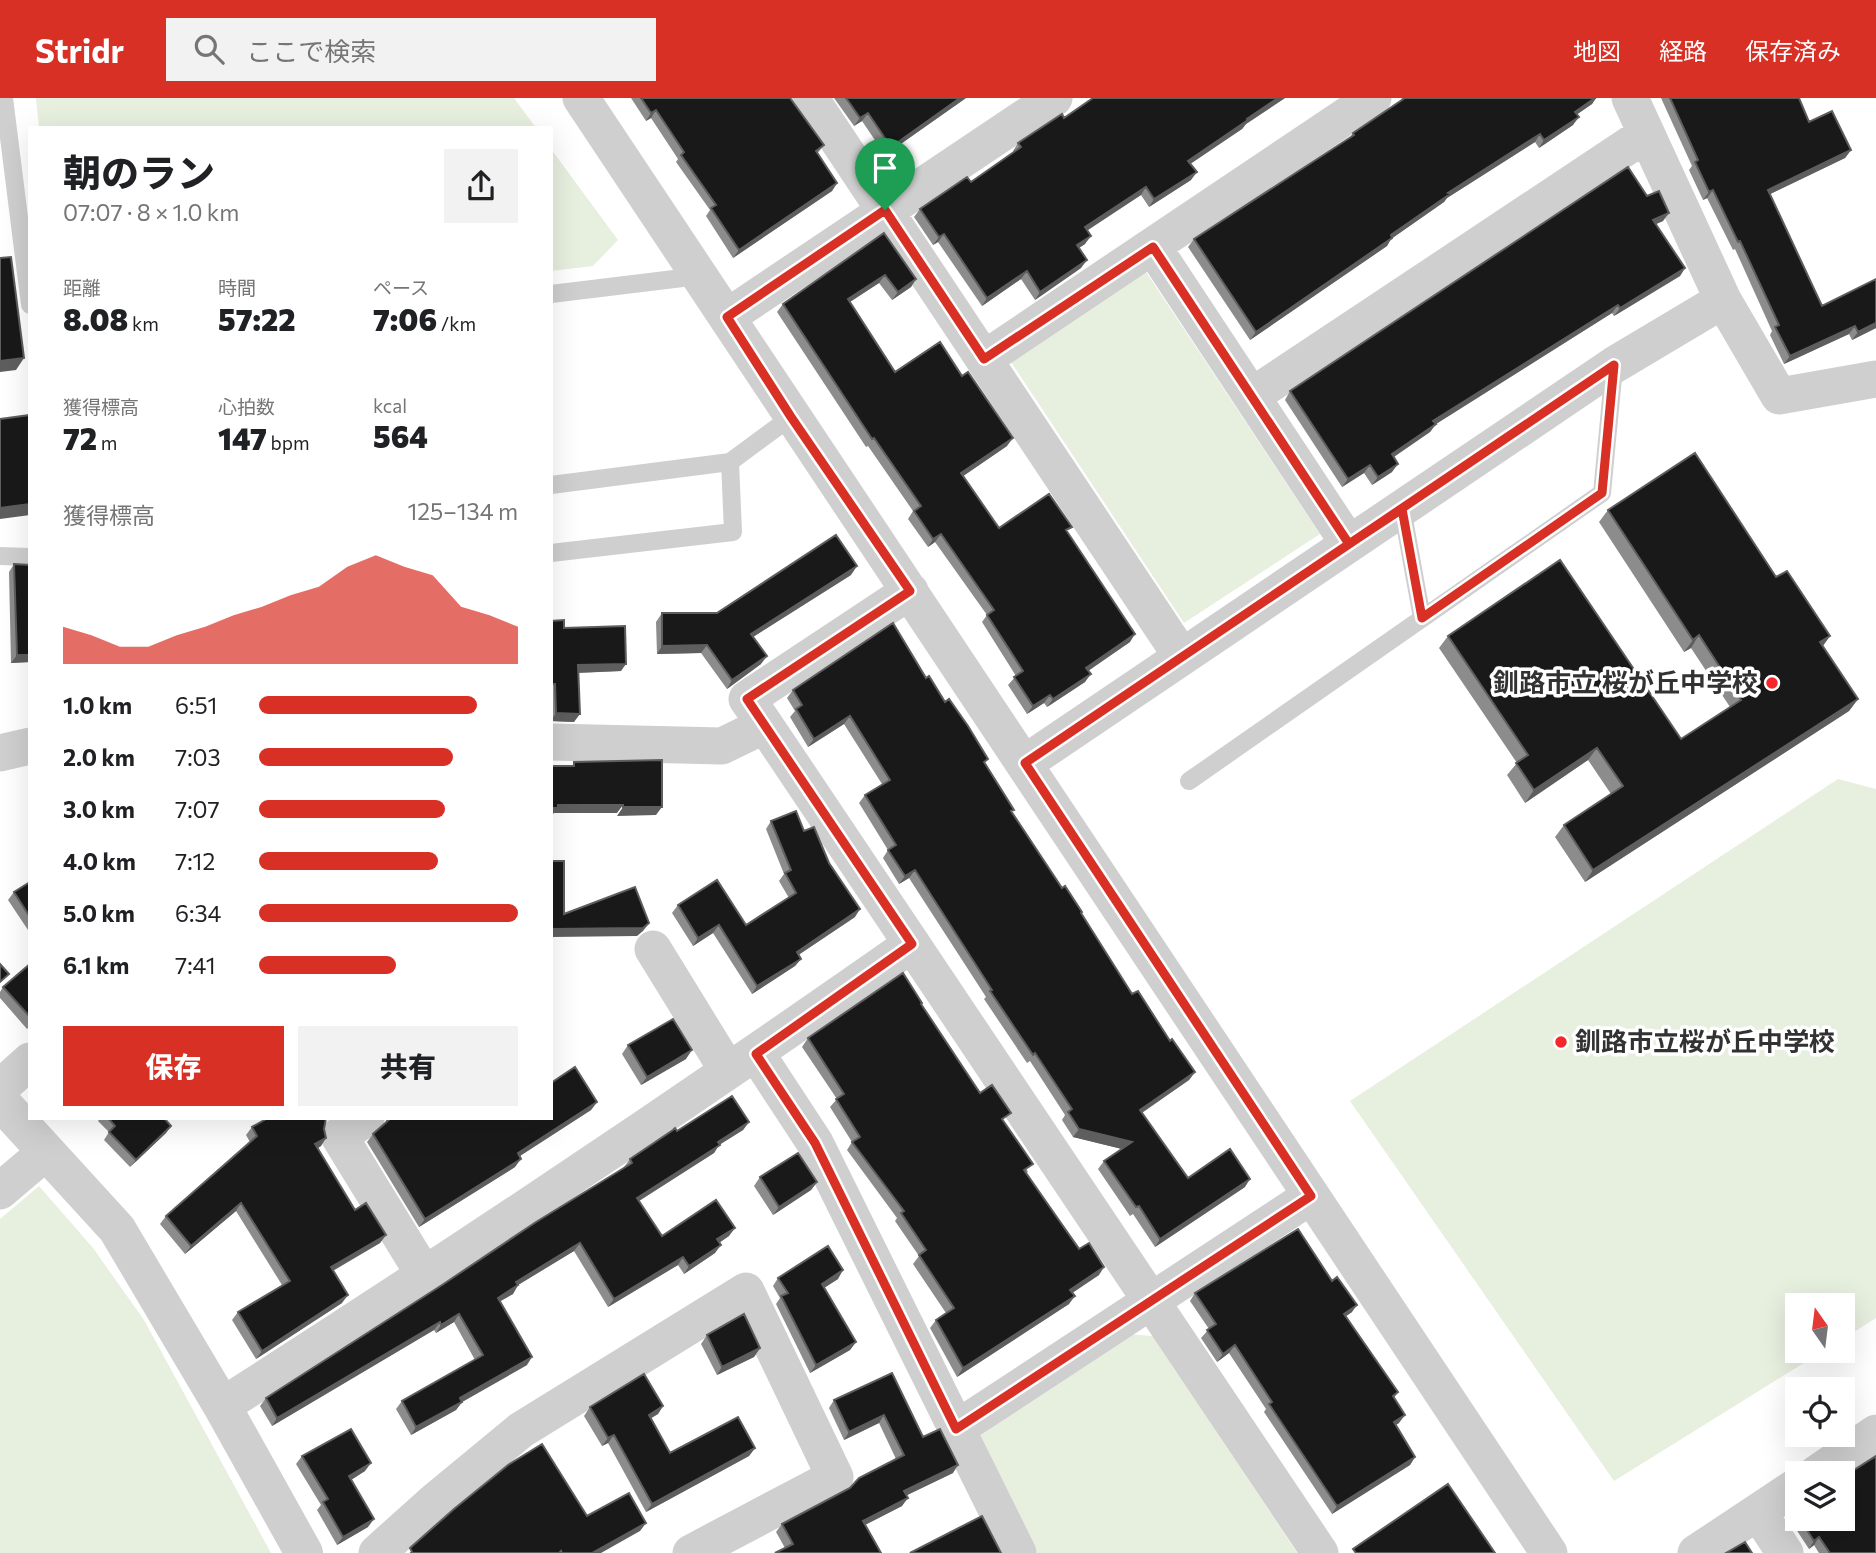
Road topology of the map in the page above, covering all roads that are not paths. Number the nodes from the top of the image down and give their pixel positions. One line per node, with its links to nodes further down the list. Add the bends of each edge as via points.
1 (4, 98): 11 (lane)
2 (581, 98): 10 (street)
3 (810, 98): 8 (street)
4 (1054, 98): 8 (street)
5 (1373, 98): 9 (street)
6 (1630, 98): 7 (street)
7 (1646, 134): 13 (street); 18 (street)
8 (885, 210): 14 (street); 15 (street)
9 (1153, 247): 15 (street); 18 (street)
10 (699, 276): 12 (lane); 14 (street)
11 (28, 289)
12 (553, 294)
13 (1723, 300): 16 (street); 17 (street, via 1779,396)
14 (727, 317): 19 (street)
15 (984, 359): 29 (street)
16 (1614, 365): 22 (street); 28 (lane, via 1602,493)
17 (1876, 379)
18 (1252, 396): 23 (street)
19 (791, 417): 20 (lane); 27 (street)
20 (730, 462): 21 (lane); 24 (lane, via 733,532)
21 (553, 485)
22 (1402, 509): 23 (street); 28 (lane)
23 (1349, 544): 29 (street)
24 (553, 553)
25 (0, 556): 26 (lane)
26 (28, 557)
27 (910, 591): 30 (street, via 747,699); 34 (street)
28 (1422, 618): 35 (lane)
29 (1182, 657): 34 (street)
30 (765, 725): 31 (street, via 722,746); 36 (street)
31 (553, 742)
32 (28, 746): 33 (street)
33 (0, 752)
34 (1025, 763): 45 (street)
35 (1189, 780)
36 (912, 944): 38 (street); 47 (street)
37 (653, 949): 38 (street)
38 (742, 1062): 46 (street); 49 (street, via 815,1143)
39 (28, 1063): 40 (street)
40 (0, 1088)
41 (0, 1101): 43 (street)
42 (363, 1120): 46 (street, via 339,1136)
43 (46, 1152): 44 (street); 48 (street, via 117,1229)
44 (0, 1191)
45 (1311, 1196): 47 (street); 59 (street)
46 (425, 1276): 48 (street)
47 (1153, 1301): 49 (street); 58 (street)
48 (222, 1406): 54 (street)
49 (956, 1429): 57 (street)
50 (1876, 1433): 51 (street)
51 (1835, 1461)
52 (1785, 1494): 53 (street)
53 (1758, 1512): 60 (street); 61 (street)
54 (304, 1553)
55 (377, 1553): 56 (street, via 521,1430 746,1291 835,1477)
56 (691, 1553)
57 (1018, 1553)
58 (1320, 1553)
59 (1549, 1553)
60 (1696, 1553)
61 (1785, 1553)

